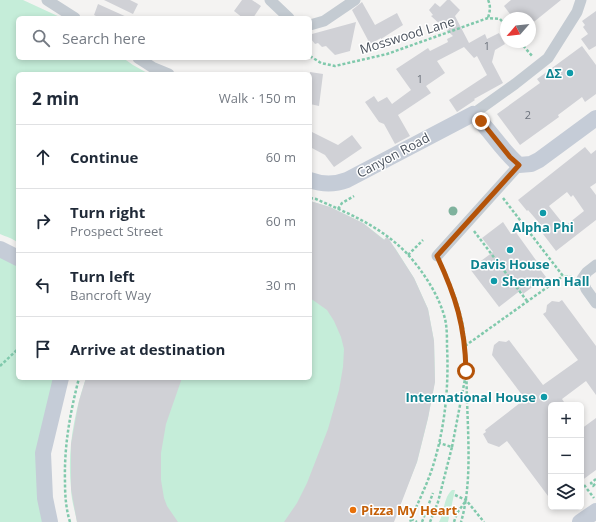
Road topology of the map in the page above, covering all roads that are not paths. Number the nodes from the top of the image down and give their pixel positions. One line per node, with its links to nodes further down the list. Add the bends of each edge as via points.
1 (47, 0): 5 (street)
2 (270, 0): 6 (street)
3 (355, 0): 7 (street, via 324,21)
4 (581, 0): 10 (street, via 574,18 548,58)
5 (72, 16)
6 (287, 16)
7 (312, 24)
8 (141, 60): 9 (street)
9 (164, 72)
10 (473, 114): 12 (street); 13 (street, Canyon Road, via 347,180 326,184)
11 (596, 118): 12 (street, via 539,160)
12 (519, 165): 15 (street)
13 (312, 180)
14 (0, 248): 16 (street)
15 (437, 256)
16 (16, 257)
17 (596, 265): 18 (street, via 582,279)
18 (596, 303)
19 (61, 380): 21 (street, via 43,453 45,498)
20 (595, 504): 22 (street)
21 (50, 522)
22 (580, 522)

